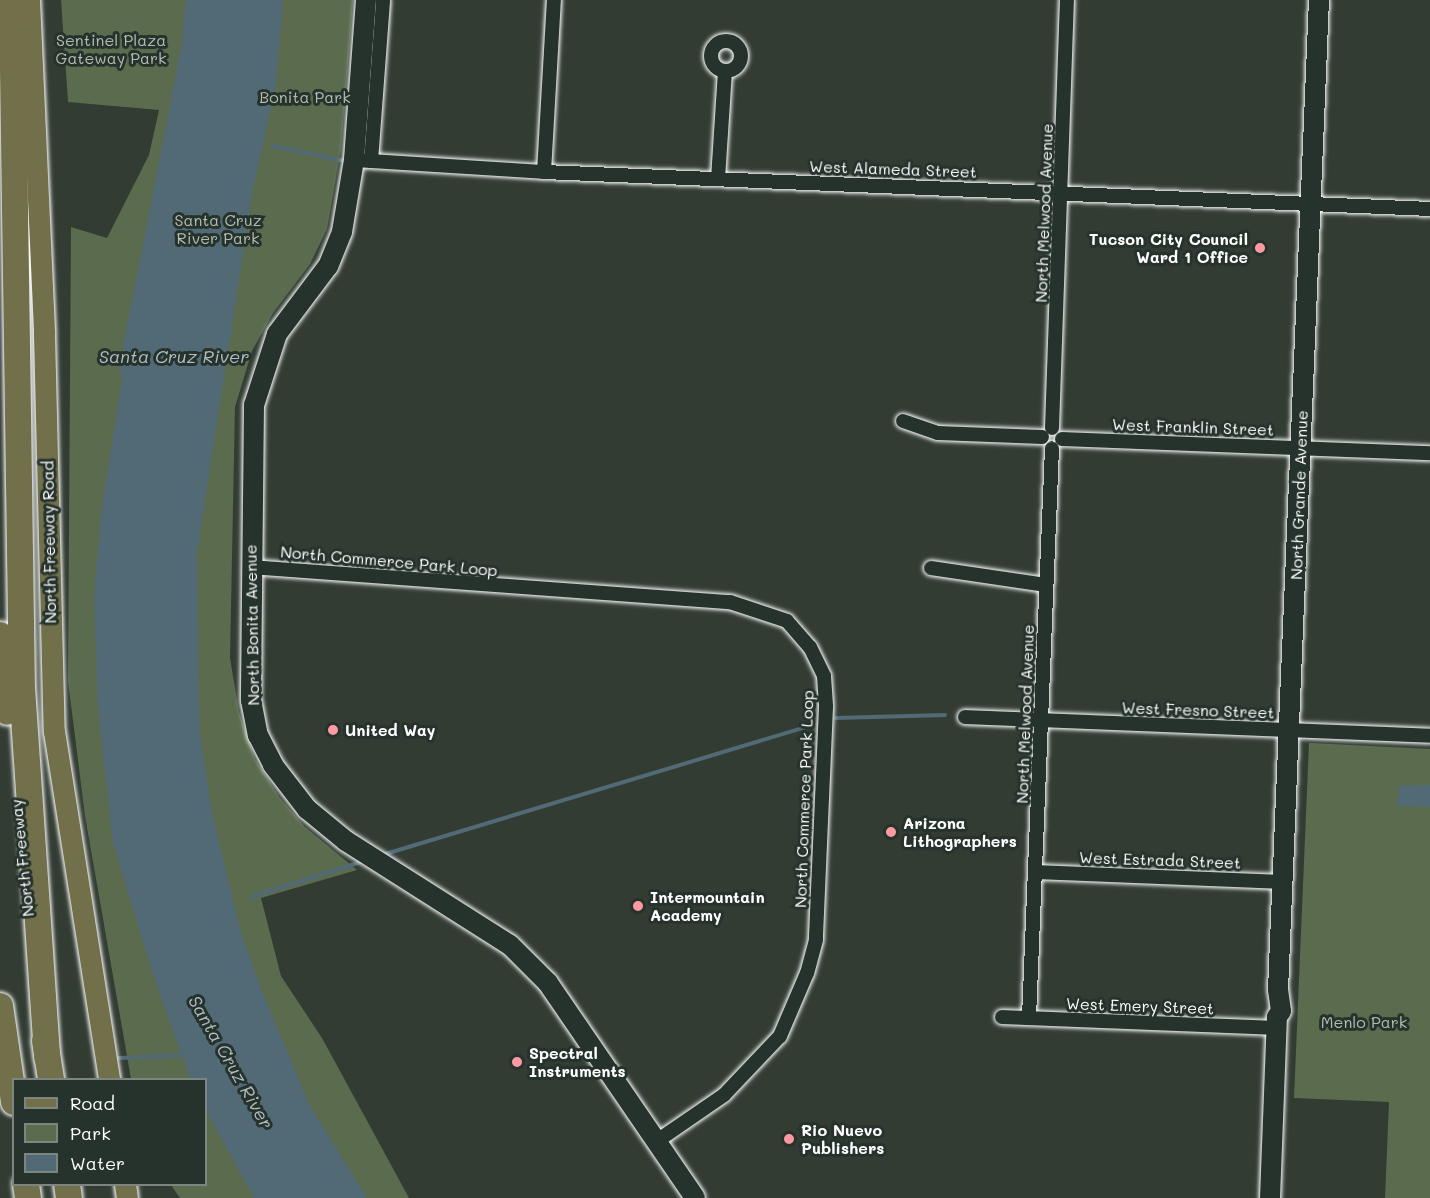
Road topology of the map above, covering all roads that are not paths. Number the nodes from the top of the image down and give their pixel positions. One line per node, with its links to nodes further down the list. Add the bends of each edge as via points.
1 (12, 0): 36 (highway, via 22,688)
2 (28, 0): 37 (main road, North Freeway Road, via 44,334 54,731)
3 (366, 0): 9 (street, North Bonita Avenue)
4 (383, 0): 9 (street, North Bonita Avenue)
5 (554, 0): 10 (street)
6 (1067, 0): 12 (street, North Melwood Avenue)
7 (1319, 0): 13 (street, North Grande Avenue)
8 (725, 72): 11 (street)
9 (363, 161): 10 (street, West Alameda Street); 20 (street, North Bonita Avenue, via 328,266 277,334 263,367 254,405)
10 (544, 172): 11 (street, West Alameda Street)
11 (718, 179): 12 (street, West Alameda Street)
12 (1061, 192): 13 (street, West Alameda Street); 16 (street, North Melwood Avenue)
13 (1312, 204): 14 (street, West Alameda Street); 18 (street, North Grande Avenue)
14 (1430, 209)
15 (903, 421): 16 (street, via 938,433)
16 (1047, 432): 17 (street, via 1043,443)
17 (1057, 443): 18 (street, West Franklin Street); 22 (street, North Melwood Avenue)
18 (1300, 448): 19 (street, West Franklin Street); 26 (street, North Grande Avenue)
19 (1430, 453)
20 (250, 567): 39 (street, North Bonita Avenue, via 251,700 258,735 273,765 307,809 346,841 510,945 548,983); 39 (street, North Commerce Park Loop, via 730,602 787,621 810,647 824,676 826,707 816,940 807,973 780,1036 724,1095)
21 (931, 568): 22 (street)
22 (1046, 585): 25 (street, North Melwood Avenue)
23 (0, 635): 36 (highway, North Freeway, via 22,863)
24 (965, 717): 25 (street, West Fresno Street)
25 (1041, 720): 26 (street, West Fresno Street); 28 (street, North Melwood Avenue)
26 (1289, 730): 27 (street, West Fresno Street); 29 (street, North Grande Avenue)
27 (1430, 736)
28 (1036, 872): 29 (street, West Estrada Street); 32 (street, North Melwood Avenue)
29 (1283, 882): 33 (street, North Grande Avenue, via 1278,990 1281,1011)
30 (0, 1006): 35 (highway)
31 (1002, 1017): 32 (street, West Emery Street)
32 (1029, 1018): 33 (street, West Emery Street)
33 (1277, 1023): 41 (street, North Grande Avenue)
34 (0, 1025): 35 (highway)
35 (7, 1058): 38 (highway)
36 (49, 1068)
37 (110, 1078)
38 (12, 1089)
39 (657, 1141): 40 (street, North Bonita Avenue)
40 (695, 1198)
41 (1270, 1198)

